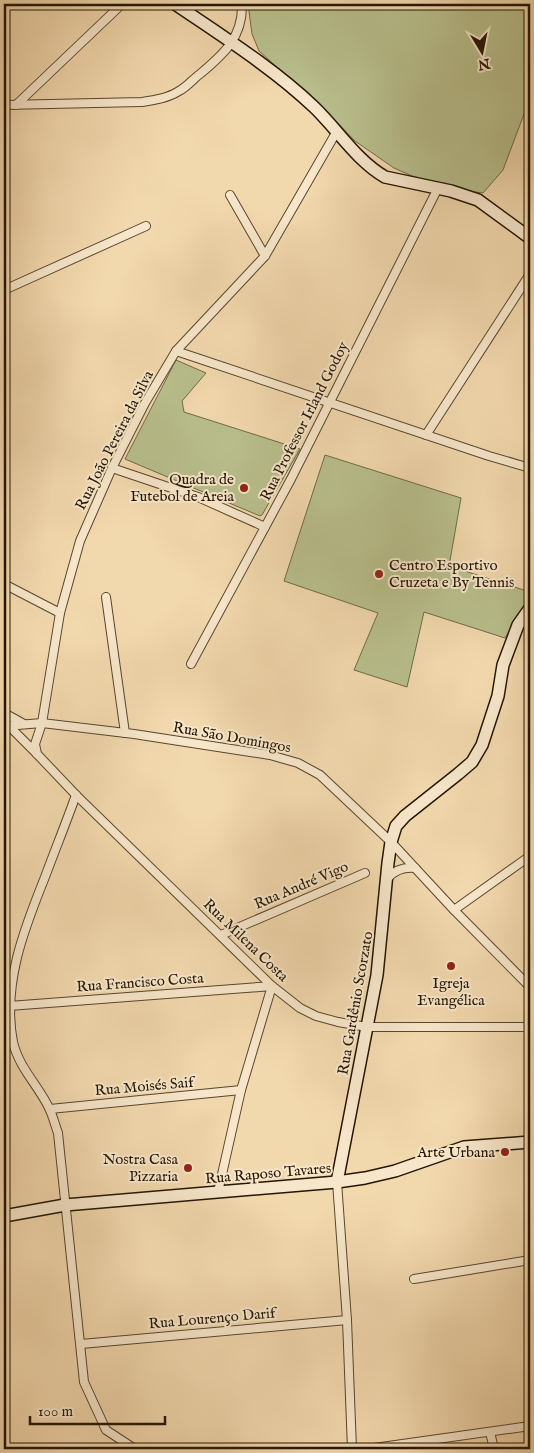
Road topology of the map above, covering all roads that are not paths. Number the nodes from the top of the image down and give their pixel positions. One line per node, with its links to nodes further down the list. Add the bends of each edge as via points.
1 (122, 4): 6 (street)
2 (175, 4): 4 (street)
3 (242, 4): 4 (street, via 238,32)
4 (231, 43): 6 (street, via 218,59 180,91 162,99); 7 (street, via 313,106)
5 (4, 105): 6 (street)
6 (16, 105)
7 (337, 131): 8 (street, via 359,158 384,177); 12 (street, Rua João Pereira da Silva)
8 (438, 188): 11 (street, via 478,200); 16 (street, Rua Professor Irland Godoy)
9 (230, 195): 12 (street)
10 (146, 226): 14 (street)
11 (529, 236)
12 (265, 256): 15 (street, Rua João Pereira da Silva)
13 (530, 274): 17 (street)
14 (4, 290)
15 (176, 351): 16 (street); 18 (street, Rua João Pereira da Silva)
16 (329, 403): 17 (street); 20 (street, Rua Professor Irland Godoy)
17 (426, 435): 19 (street)
18 (112, 468): 20 (street, via 198,497); 24 (street, Rua João Pereira da Silva, via 80,541)
19 (530, 468)
20 (265, 527): 25 (street, Rua Professor Irland Godoy)
21 (4, 584): 24 (street)
22 (106, 597): 30 (street)
23 (530, 608): 33 (street, Rua Gardênio Scorzato, via 518,625 503,665 498,696 482,746 472,762 405,816 396,826)
24 (60, 613): 27 (street, Rua João Pereira da Silva)
25 (191, 664)
26 (4, 712): 28 (street)
27 (42, 723): 28 (street, Rua São Domingos); 30 (street, Rua São Domingos); 31 (street, Rua João Pereira da Silva, via 35,744)
28 (24, 724): 29 (street, Rua São Domingos)
29 (6, 726): 31 (street, Rua Milena Costa)
30 (125, 733): 33 (street, Rua São Domingos, via 298,762 320,775)
31 (38, 754): 32 (street, Rua Milena Costa)
32 (76, 796): 39 (street, Rua Milena Costa); 42 (street, via 24,930)
33 (391, 842): 35 (street, Rua São Domingos); 37 (street, Rua Gardênio Scorzato)
34 (530, 856): 38 (street)
35 (415, 868): 37 (street, via 400,870); 38 (street, Rua São Domingos)
36 (365, 873): 39 (street, Rua André Vigo)
37 (388, 878): 44 (street, Rua Gardênio Scorzato, via 377,975)
38 (454, 910): 41 (street, Rua São Domingos)
39 (221, 935): 40 (street, Rua Milena Costa)
40 (272, 986): 42 (street, Rua Francisco Costa); 44 (street, Rua Milena Costa, via 316,1016); 45 (street)
41 (530, 987)
42 (9, 1006): 46 (street, via 18,1058)
43 (530, 1026): 44 (street, Rua Milena Costa)
44 (367, 1027): 48 (street, Rua Gardênio Scorzato)
45 (241, 1090): 46 (street, Rua Moisés Saif); 49 (street)
46 (50, 1109): 50 (street, via 58,1133)
47 (530, 1142): 48 (street, Rua Raposo Tavares, via 464,1147 395,1171)
48 (337, 1182): 49 (street, Rua Raposo Tavares); 54 (street, Rua Gardênio Scorzato)
49 (218, 1192): 50 (street, Rua Raposo Tavares)
50 (65, 1205): 51 (street, Rua Raposo Tavares); 55 (street)
51 (4, 1216)
52 (530, 1260): 53 (street)
53 (414, 1279)
54 (347, 1320): 55 (street, Rua Lourenço Darif); 59 (street, Rua Gardênio Scorzato)
55 (80, 1344): 58 (street, via 84,1382 106,1430)
56 (530, 1426): 57 (street)
57 (490, 1432): 60 (street); 61 (street)
58 (135, 1449)
59 (352, 1449)
60 (367, 1449)
61 (494, 1449)

